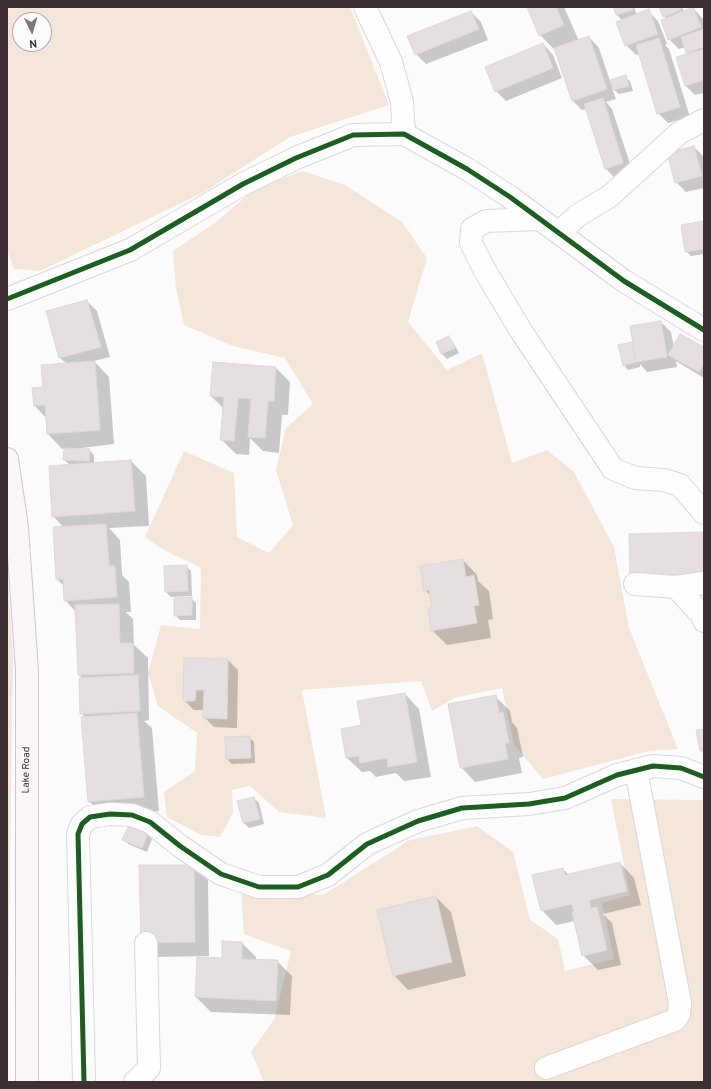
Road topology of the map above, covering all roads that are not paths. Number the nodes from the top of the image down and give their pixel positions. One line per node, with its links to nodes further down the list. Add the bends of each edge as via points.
1 (365, 7): 3 (street, via 391,62 402,102)
2 (704, 120): 5 (street, via 679,133 610,196 577,216)
3 (404, 134): 4 (street, via 468,169); 6 (street, via 353,135 296,158 243,184 130,250)
4 (539, 219): 5 (street); 9 (street, via 486,222 472,229 471,244 521,331 613,469 635,478 664,480 680,485)
5 (559, 233): 7 (street, via 624,281)
6 (7, 298)
7 (704, 330)
8 (7, 459): 18 (main road, Lake Road, via 17,528 27,670)
9 (704, 513)
10 (704, 583): 12 (street)
11 (635, 584): 12 (street)
12 (676, 587): 13 (street, via 701,614)
13 (704, 621)
14 (636, 770): 15 (street, via 653,766 681,768); 17 (street, via 680,1003 679,1014 675,1020); 19 (street, via 617,775 565,798 529,804 462,808 418,821 367,844 328,875 298,887 259,887 221,874 150,822 132,815 110,814 90,818 82,824 78,834)
15 (704, 777)
16 (146, 943): 20 (street, via 149,1068)
17 (546, 1068)
18 (27, 1082)
19 (84, 1082)
20 (135, 1082)

